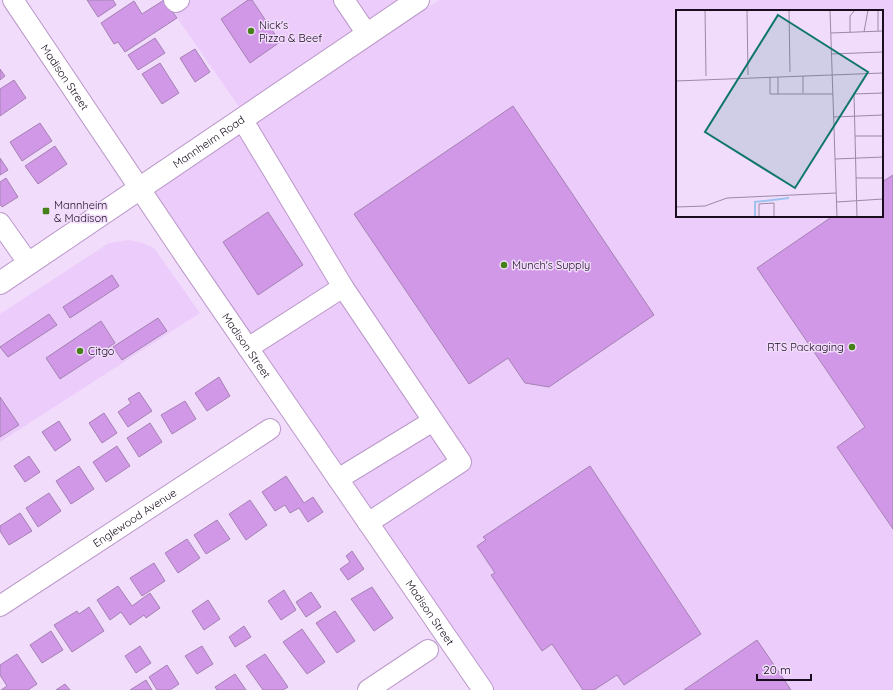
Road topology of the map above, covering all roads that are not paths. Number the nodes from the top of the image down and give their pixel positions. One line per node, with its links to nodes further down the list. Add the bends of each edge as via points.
1 (13, 0): 8 (street, Madison Street)
2 (174, 0): 3 (street)
3 (179, 0)
4 (344, 0): 6 (street)
5 (418, 0): 6 (main road, Mannheim Road)
6 (368, 34): 7 (main road, Mannheim Road)
7 (242, 119): 8 (main road, Mannheim Road); 12 (street)
8 (140, 189): 10 (main road, Mannheim Road); 13 (street, Madison Street)
9 (0, 223): 10 (street)
10 (29, 264): 11 (main road, Mannheim Road)
11 (0, 283)
12 (342, 287): 13 (street); 14 (street)
13 (248, 348): 16 (street, Madison Street)
14 (433, 421): 16 (street); 17 (street, via 461,462)
15 (270, 429): 18 (street, Englewood Avenue)
16 (338, 479): 17 (street, Madison Street)
17 (368, 523): 21 (street, Madison Street)
18 (0, 606)
19 (428, 650): 20 (street)
20 (368, 690)
21 (482, 690)

